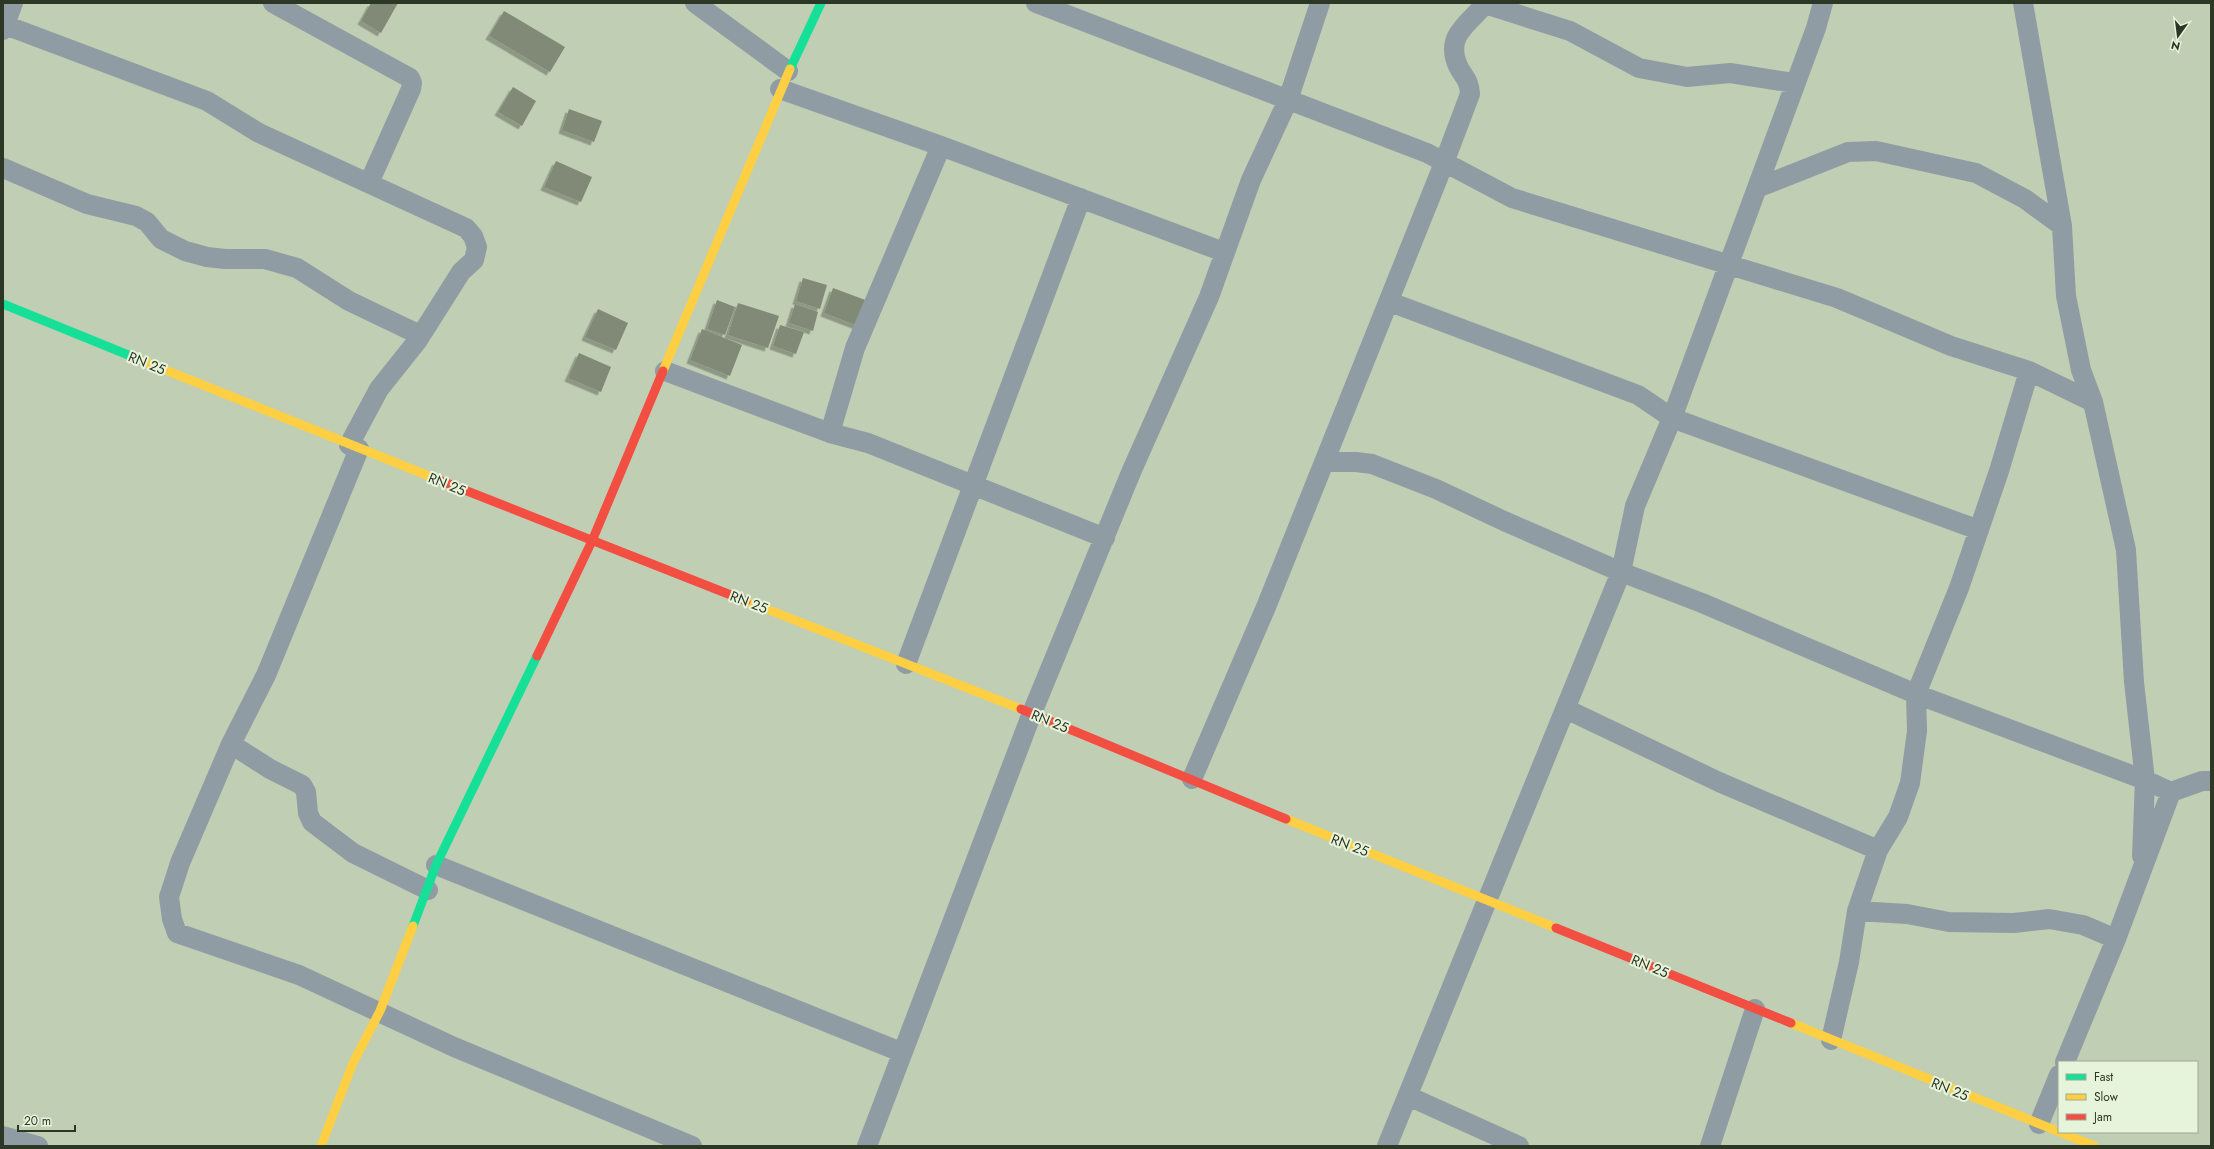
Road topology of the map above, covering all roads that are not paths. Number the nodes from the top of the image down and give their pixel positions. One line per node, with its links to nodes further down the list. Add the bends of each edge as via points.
1 (13, 3): 10 (street)
2 (273, 3): 18 (street, via 410,78 411,89)
3 (695, 3): 11 (street)
4 (821, 3): 11 (main road)
5 (1036, 3): 14 (street)
6 (1320, 3): 14 (street)
7 (1823, 3): 12 (street)
8 (2023, 3): 21 (street)
9 (1486, 4): 12 (street, via 1570,31 1639,68 1688,77 1730,73); 16 (street, via 1465,23 1454,43 1454,55 1469,82 1470,94)
10 (4, 28): 18 (street, via 207,101 259,133)
11 (788, 70): 13 (main road)
12 (1794, 83): 19 (street)
13 (780, 89): 15 (street); 27 (main road)
14 (1288, 100): 16 (street, via 1427,153); 22 (street, via 1251,180)
15 (941, 146): 20 (street); 31 (street, via 855,348)
16 (1444, 163): 23 (street, via 1512,198); 24 (street)
17 (3, 168): 26 (street, via 87,204 136,216 147,222 161,239 185,251 213,258 265,259 297,268 349,301)
18 (369, 182): 26 (street, via 466,228 477,247 474,260 461,272)
19 (1758, 188): 21 (street, via 1848,152 1876,151 1976,173 2025,199); 23 (street)
20 (1081, 198): 22 (street); 34 (street)
21 (2062, 226): 29 (street, via 2066,296 2082,370)
22 (1224, 252): 36 (street, via 1209,298 1132,470)
23 (1728, 266): 28 (street, via 1836,298 1951,346); 30 (street)
24 (1390, 302): 30 (street, via 1638,394); 33 (street)
25 (3, 304): 32 (main road, RN 25 / RN 25)
26 (420, 335): 32 (street, via 380,389)
27 (665, 371): 31 (street); 37 (main road)
28 (2029, 371): 29 (street); 35 (street)
29 (2093, 402): 45 (street, via 2126,550 2134,682)
30 (1672, 418): 35 (street); 38 (street, via 1635,506)
31 (830, 432): 34 (street, via 868,443)
32 (354, 447): 37 (main road, RN 25 / RN 25); 43 (street, via 266,675)
33 (1324, 462): 38 (street, via 1372,464 1436,489); 44 (street, via 1266,607)
34 (973, 485): 36 (street); 39 (street)
35 (1979, 530): 40 (street, via 1959,588)
36 (1105, 538): 42 (street)
37 (592, 541): 39 (main road, RN 25 / RN 25); 49 (main road)
38 (1621, 572): 40 (street, via 1702,603); 41 (street)
39 (906, 664): 42 (main road, RN 25 / RN 25)
40 (1916, 694): 45 (street); 48 (street, via 1917,731 1910,783 1898,817)
41 (1566, 709): 48 (street, via 1719,782); 52 (street)
42 (1032, 714): 44 (main road, RN 25 / RN 25); 58 (street)
43 (231, 744): 51 (street, via 270,769 302,785 306,792 308,813 312,822 347,848); 56 (street, via 180,863 169,897 177,933 299,974)
44 (1192, 779): 52 (main road, RN 25 / RN 25)
45 (2145, 780): 47 (street); 50 (street)
46 (2211, 781): 47 (street)
47 (2171, 792): 50 (street)
48 (1878, 850): 53 (street)
49 (436, 864): 51 (main road); 58 (street)
50 (2141, 874): 54 (street)
51 (428, 890): 56 (main road)
52 (1486, 899): 55 (main road, RN 25 / RN 25); 61 (street)
53 (1858, 911): 54 (street, via 1907,914 1949,922 2014,923 2049,919 2083,925); 57 (street)
54 (2116, 939): 59 (street)
55 (1754, 1009): 57 (main road, RN 25 / RN 25); 72 (street)
56 (380, 1012): 67 (main road, via 353,1064); 68 (street, via 454,1047)
57 (1831, 1040): 62 (main road, RN 25 / RN 25)
58 (901, 1052): 69 (street)
59 (2065, 1061)
60 (2058, 1077): 62 (street)
61 (1408, 1096): 70 (street); 71 (street)
62 (2039, 1124): 63 (main road, RN 25 / RN 25)
63 (2058, 1132)
64 (2062, 1133): 73 (main road, RN 25 / RN 25)
65 (3, 1136): 66 (street)
66 (38, 1146)
67 (320, 1146)
68 (692, 1146)
69 (867, 1146)
70 (1387, 1146)
71 (1519, 1146)
72 (1710, 1146)
73 (2094, 1146)

